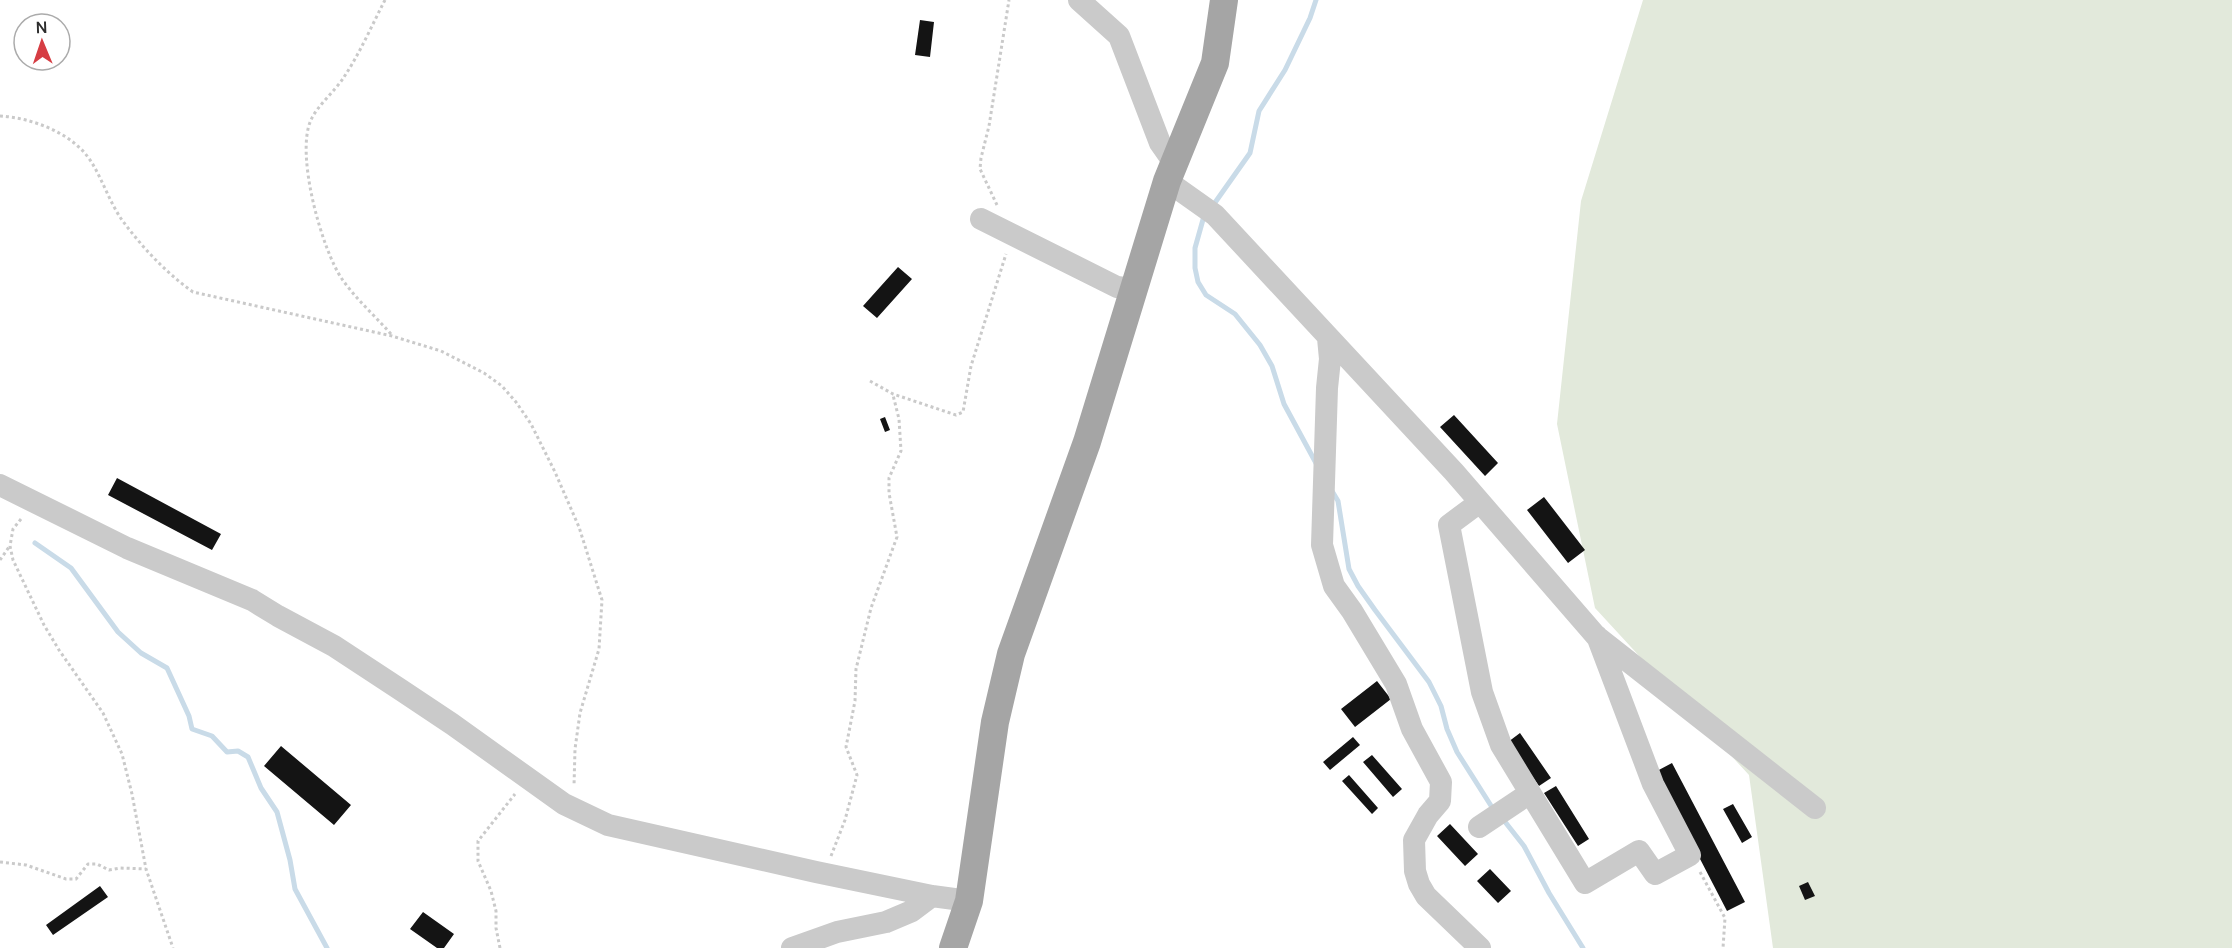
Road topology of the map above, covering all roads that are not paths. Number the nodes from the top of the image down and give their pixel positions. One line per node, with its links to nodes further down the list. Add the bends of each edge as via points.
1 (1079, 0): 3 (street, via 1119,36)
2 (1224, 0): 3 (main road, via 1215,63)
3 (1170, 172): 5 (main road); 6 (street)
4 (981, 219): 5 (street, via 1117,287)
5 (1132, 289): 14 (main road, via 1087,442 1008,666 995,722)
6 (1328, 338): 8 (street); 17 (street, via 1322,545 1327,567 1334,586 1396,684 1412,729 1441,782 1440,801 1414,840 1419,884 1426,896)
7 (0, 485): 13 (street, via 127,548 252,600 334,646 585,815 637,833)
8 (1480, 502): 9 (street); 10 (street, via 1449,525 1482,692 1501,745)
9 (1596, 636): 10 (street, via 1653,784 1690,855 1655,874 1639,851 1585,884); 11 (street)
10 (1530, 793): 12 (street)
11 (1815, 808)
12 (1491, 819)
13 (932, 896): 14 (street); 15 (street, via 912,911 886,922 837,932)
14 (969, 901): 16 (main road)
15 (792, 948)
16 (953, 948)
17 (1480, 948)

